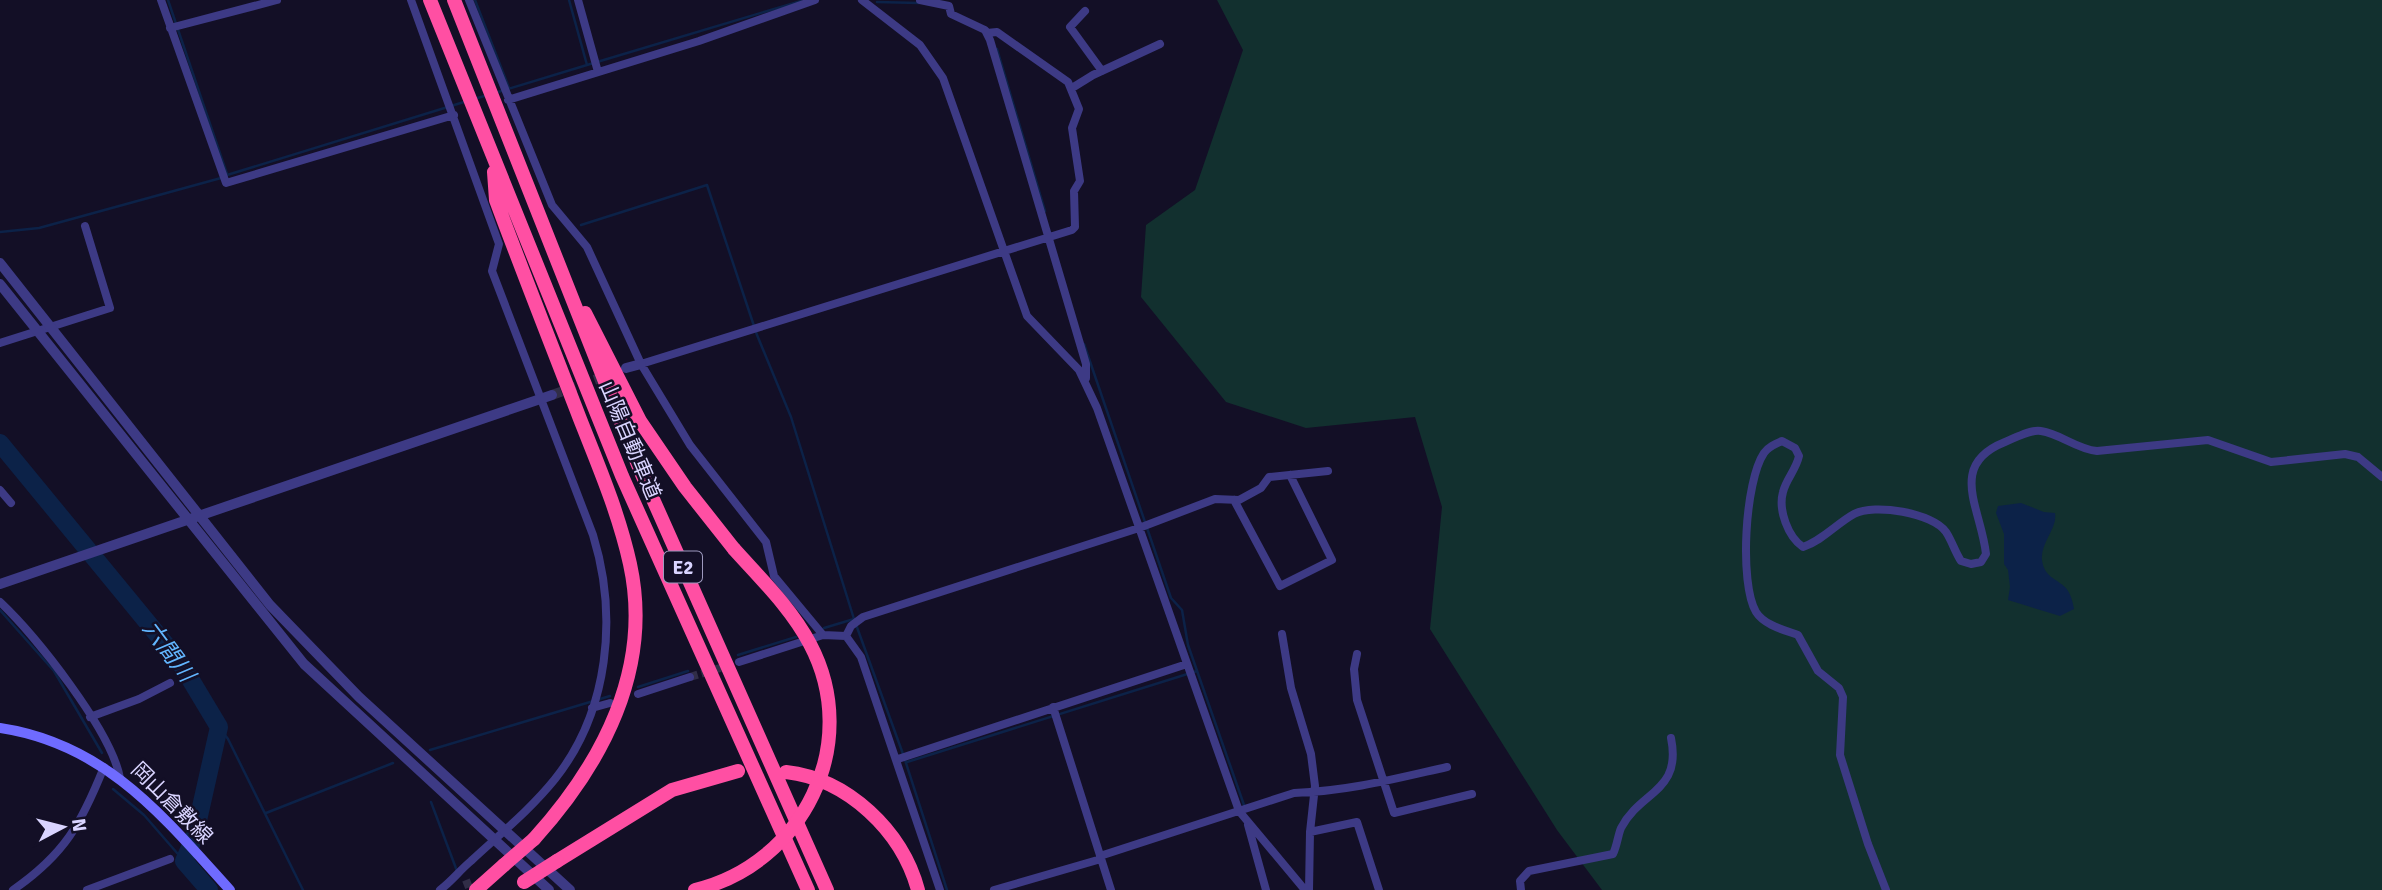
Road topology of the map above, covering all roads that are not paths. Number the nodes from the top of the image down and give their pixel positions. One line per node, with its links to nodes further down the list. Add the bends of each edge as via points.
1 (161, 0): 13 (street)
2 (277, 0): 13 (street)
3 (411, 0): 20 (street)
4 (430, 0): 24 (highway, 山陽自動車道 / E2, via 493,160)
5 (454, 0): 23 (highway, 山陽自動車道 / E2)
6 (469, 0): 19 (street)
7 (578, 0): 16 (street)
8 (815, 0): 16 (street, via 699,41)
9 (920, 0): 11 (street)
10 (869, 2): 25 (street, via 920,45 943,78)
11 (950, 7): 14 (street)
12 (1085, 11): 17 (street, via 1070,27)
13 (175, 27): 20 (street, via 226,183)
14 (989, 32): 18 (street, via 997,32); 22 (street)
15 (1160, 44): 17 (street)
16 (596, 66): 19 (street)
17 (1102, 71): 18 (street)
18 (1072, 89): 22 (street, via 1079,108 1072,128 1080,181 1074,191 1075,226)
19 (507, 98): 31 (street, via 552,205 587,247)
20 (451, 109): 35 (street, via 499,244 492,271)
21 (85, 226): 28 (street, via 110,308)
22 (1050, 238): 25 (street); 33 (street, via 1086,364)
23 (547, 241): 87 (highway, bridge, via 640,421 734,549 792,613 824,677 830,707 828,750 816,792 788,835 743,870); 89 (highway, 山陽自動車道 / E2, via 640,470)
24 (522, 250): 76 (highway, via 615,510 635,599 630,673 619,711 584,777); 88 (highway, 山陽自動車道 / E2)
25 (1002, 252): 31 (street); 33 (street, via 1027,316)
26 (0, 262): 28 (street)
27 (0, 284): 29 (street)
28 (50, 327): 29 (street); 42 (street)
29 (37, 331): 30 (street); 43 (street)
30 (0, 344)
31 (641, 364): 32 (street); 48 (street, via 690,444 766,542 774,576)
32 (626, 368)
33 (1086, 382): 44 (street)
34 (552, 395): 35 (street)
35 (541, 399): 42 (street); 57 (street, via 603,570 607,640)
36 (1328, 471): 37 (street)
37 (1290, 475): 40 (street, via 1269,477 1261,488); 40 (street, via 1332,560 1280,586)
38 (2382, 477): 98 (street, via 2358,457 2345,454 2271,462 2208,440 2097,452 2036,430 1987,449 1975,461 1973,496 1986,555 1971,564 1961,561 1946,531 1934,521 1881,510 1855,513 1803,547 1788,527 1783,509 1783,491 1799,456 1790,444 1772,445 1764,452 1748,515 1748,591 1756,612 1798,635 1818,671 1839,688 1844,707 1840,755)
39 (0, 489): 41 (street)
40 (1234, 500): 44 (street, via 1215,499)
41 (11, 503)
42 (199, 514): 43 (street); 73 (street, via 315,654)
43 (185, 519): 45 (street); 75 (street, via 304,664)
44 (1143, 526): 49 (street, via 863,617); 52 (street)
45 (0, 584)
46 (0, 602): 59 (street, via 55,664)
47 (1282, 634): 69 (street, via 1291,688 1311,754)
48 (823, 635): 49 (street); 51 (street)
49 (846, 636): 62 (street, via 861,656)
50 (1357, 654): 68 (street, via 1357,699)
51 (739, 662)
52 (1189, 670): 58 (street); 71 (street)
53 (690, 677): 55 (street)
54 (170, 683): 59 (street)
55 (638, 694)
56 (610, 703): 57 (street)
57 (594, 704): 73 (street, via 557,776)
58 (1054, 711): 62 (street); 77 (street)
59 (90, 717): 67 (street, via 118,766)
60 (0, 728): 63 (main road, 岡山倉敷線, via 48,740)
61 (1671, 738): 97 (street, via 1675,759 1666,781 1621,828 1614,854 1530,871 1520,881)
62 (902, 757): 91 (street)
63 (104, 767): 67 (main road, 岡山倉敷線); 81 (street, via 73,836)
64 (1447, 767): 68 (street)
65 (738, 771): 80 (highway, bridge, via 672,790)
66 (786, 772): 90 (highway, via 848,794 869,811 886,827)
67 (120, 778): 83 (main road, 岡山倉敷線)
68 (1384, 783): 69 (street); 70 (street, via 1394,813)
69 (1313, 792): 71 (street, via 1294,793); 74 (street)
70 (1472, 794)
71 (1239, 811): 72 (street); 77 (street)
72 (1247, 824): 94 (street); 95 (street)
73 (506, 831): 75 (street); 76 (street)
74 (1310, 832): 95 (street); 96 (street, via 1357,822)
75 (495, 840): 79 (street); 85 (street)
76 (529, 843): 79 (highway, bridge, via 504,865); 86 (street)
77 (1101, 858): 92 (street); 93 (street)
78 (170, 859): 82 (street)
79 (467, 878): 84 (street, via 455,878)
80 (519, 886)
81 (13, 890)
82 (87, 890)
83 (230, 890)
84 (440, 890)
85 (550, 890)
86 (570, 890)
87 (695, 890)
88 (808, 890)
89 (827, 890)
90 (918, 890)
91 (940, 890)
92 (995, 890)
93 (1111, 890)
94 (1266, 890)
95 (1307, 890)
96 (1379, 890)
97 (1521, 890)
98 (1886, 890)

